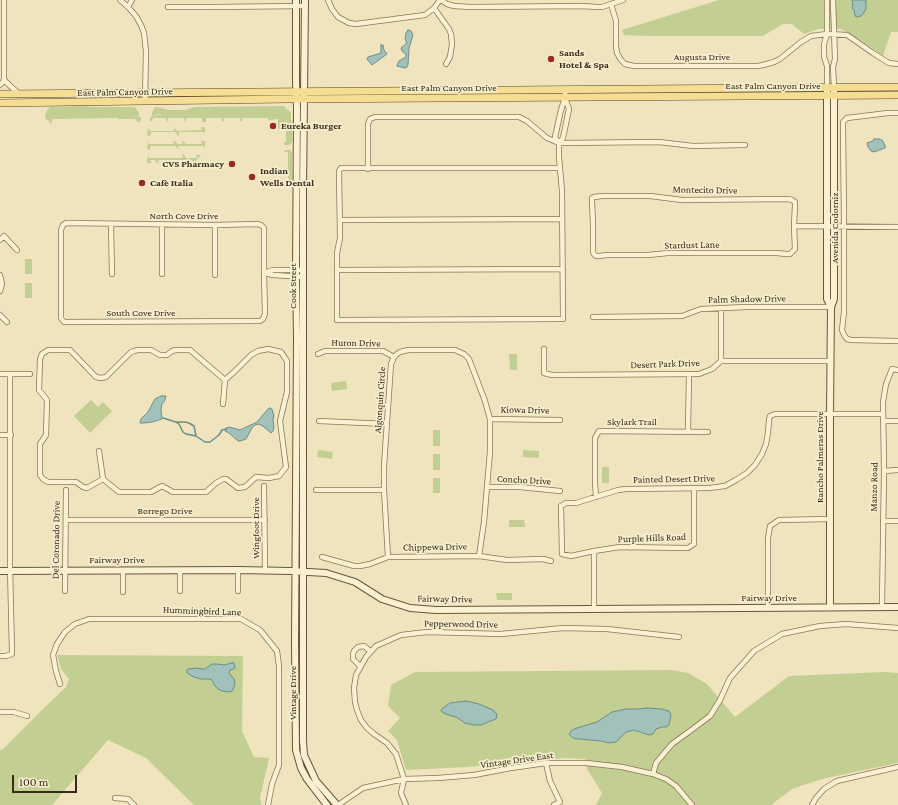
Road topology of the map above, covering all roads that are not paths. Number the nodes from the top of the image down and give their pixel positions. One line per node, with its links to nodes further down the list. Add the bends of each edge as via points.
1 (4, 0): 19 (street)
2 (120, 0): 12 (street)
3 (132, 0): 12 (street)
4 (328, 0): 14 (street, via 338,17 356,24 425,15)
5 (441, 0): 11 (street, via 454,6 470,7 597,7); 14 (street)
6 (623, 0): 11 (street)
7 (827, 0): 15 (street)
8 (833, 0): 16 (street)
9 (296, 3): 10 (street); 13 (street); 25 (street, Cook Street)
10 (305, 3): 24 (street, Cook Street)
11 (611, 4): 15 (street, Augusta Drive, via 616,21 617,53 625,64 634,66 758,66 780,59 811,36)
12 (128, 6): 26 (street, via 139,21 144,37)
13 (169, 7)
14 (434, 8): 17 (street, via 451,34 450,57)
15 (827, 34): 16 (street, Augusta Drive); 22 (street, via 824,57)
16 (834, 34): 18 (street, Augusta Drive, via 848,35 888,63); 22 (street, via 835,59)
17 (446, 64)
18 (898, 64)
19 (4, 79): 20 (street); 28 (street)
20 (0, 85)
21 (898, 87): 22 (main road, East Palm Canyon Drive)
22 (831, 88): 23 (main road, East Palm Canyon Drive); 30 (street)
23 (565, 90): 24 (main road, East Palm Canyon Drive); 31 (street)
24 (304, 91): 25 (main road, East Palm Canyon Drive); 33 (street, Cook Street)
25 (296, 92): 26 (main road, East Palm Canyon Drive); 32 (street, Cook Street)
26 (146, 93): 28 (main road, East Palm Canyon Drive); 34 (street)
27 (0, 94): 28 (main road, East Palm Canyon Drive)
28 (20, 94)
29 (898, 95): 30 (main road, East Palm Canyon Drive)
30 (831, 96): 31 (main road, East Palm Canyon Drive); 48 (street, Rancho Palmeras Drive); 49 (street, Rancho Palmeras Drive)
31 (565, 98): 33 (main road, East Palm Canyon Drive); 37 (street, via 569,114); 37 (street, via 555,138)
32 (296, 99): 33 (main road, East Palm Canyon Drive); 34 (main road, East Palm Canyon Drive); 59 (street, Cook Street)
33 (304, 99): 56 (street, Cook Street)
34 (145, 101): 35 (main road, East Palm Canyon Drive)
35 (0, 103)
36 (898, 113): 50 (street, Avenida Codorniz, via 845,119 843,122)
37 (559, 143): 38 (street, via 659,142 693,146); 39 (street); 40 (street, via 547,138 527,121 514,116 375,117 370,119 368,124)
38 (745, 146)
39 (560, 168): 40 (street); 41 (street)
40 (368, 169): 42 (street, via 340,170)
41 (562, 219): 42 (street); 55 (street)
42 (340, 220): 57 (street)
43 (111, 224): 45 (street, North Cove Drive); 52 (street, North Cove Drive, via 66,223); 60 (street)
44 (593, 224): 47 (street, Montecito Drive, via 594,197 650,196 682,200 789,199 795,202); 47 (street, Stardust Lane, via 593,252 599,256 668,253 790,254 795,249)
45 (162, 225): 46 (street, North Cove Drive); 61 (street)
46 (215, 225): 58 (street, North Cove Drive, via 262,225); 63 (street)
47 (794, 226): 48 (street)
48 (827, 226): 49 (street); 66 (street, Rancho Palmeras Drive, via 827,300)
49 (834, 226): 50 (street); 66 (street, Rancho Palmeras Drive, via 834,299)
50 (844, 226): 51 (street); 71 (street, Avenida Codorniz, via 844,335 851,340)
51 (898, 227)
52 (61, 230): 58 (street, South Cove Drive, via 61,318 64,322 260,321 265,314)
53 (0, 240): 54 (street, via 4,236)
54 (17, 250)
55 (562, 269): 57 (street); 57 (street, via 563,319 353,320 337,320)
56 (303, 270): 59 (street); 64 (street, Cook Street)
57 (337, 270)
58 (264, 272): 59 (street, via 273,270)
59 (296, 273): 64 (street); 126 (street, Cook Street)
60 (112, 274)
61 (162, 274)
62 (0, 275): 65 (street)
63 (215, 275)
64 (304, 277): 127 (street, Cook Street)
65 (0, 291)
66 (831, 307): 67 (street, Palm Shadow Drive); 76 (street, Rancho Palmeras Drive)
67 (721, 308): 69 (street, Palm Shadow Drive, via 701,309 682,316); 75 (street)
68 (0, 315): 70 (street)
69 (593, 317)
70 (7, 322)
71 (898, 341)
72 (544, 349): 81 (street, Desert Park Drive, via 544,373 552,375)
73 (318, 354): 74 (street, Huron Drive, via 325,351 383,351)
74 (394, 357): 86 (street, Algonquin Circle, via 408,350 455,350 464,354 485,401); 91 (street, Algonquin Circle, via 391,364)
75 (721, 361): 76 (street); 81 (street, Desert Park Drive, via 712,369 699,374)
76 (831, 361): 84 (street, Rancho Palmeras Drive)
77 (898, 370): 85 (street, Manzo Road, via 892,369 886,384 882,402)
78 (0, 374): 79 (street)
79 (10, 374): 80 (street); 95 (street)
80 (30, 374)
81 (689, 374): 92 (street)
82 (225, 380): 83 (street); 99 (street, via 258,351 268,349 281,352 287,361 287,392 280,421 286,467 279,476 256,477 245,487 238,488 223,479 206,492 173,492 162,486 151,492 119,492); 99 (street, via 190,350 176,350 167,355 160,355 152,350 134,351 106,377 101,378 96,377 70,350 44,352 40,360 39,390 47,400 46,435 40,444 40,475 48,482 76,482 87,488)
83 (223, 404)
84 (830, 414): 85 (street, Painted Desert Drive); 102 (street, Painted Desert Drive, via 770,416 762,454 747,473 725,486); 108 (street, Rancho Palmeras Drive)
85 (883, 414): 89 (street, Manzo Road)
86 (490, 419): 87 (street, Kiowa Drive); 101 (street, Algonquin Circle)
87 (560, 420)
88 (319, 421): 91 (street)
89 (883, 421): 90 (street); 98 (street, Manzo Road)
90 (898, 421)
91 (387, 424): 105 (street, Algonquin Circle)
92 (688, 431): 93 (street, Skylark Trail); 107 (street, Skylark Trail, via 599,431 595,438)
93 (708, 432)
94 (0, 435): 95 (street)
95 (11, 435): 119 (street)
96 (100, 451): 99 (street)
97 (898, 470): 98 (street)
98 (884, 471): 111 (street, Manzo Road)
99 (103, 479)
100 (264, 486): 110 (street, Wingfoot Drive)
101 (487, 487): 106 (street, Concho Drive); 115 (street, Algonquin Circle)
102 (694, 489): 107 (street, Painted Desert Drive, via 626,489); 114 (street, Purple Hills Road, via 694,544 688,548 620,547)
103 (66, 490): 109 (street, Del Coronado Drive)
104 (316, 490): 105 (street)
105 (384, 490): 117 (street, Algonquin Circle)
106 (560, 491)
107 (596, 497): 113 (street, Painted Desert Drive, via 561,506)
108 (830, 519): 132 (street, Rancho Palmeras Drive); 135 (street, via 779,520 770,526)
109 (66, 520): 110 (street, Borrego Drive); 120 (street, Del Coronado Drive)
110 (265, 520): 125 (street, Wingfoot Drive)
111 (883, 521): 112 (street); 133 (street, Manzo Road)
112 (898, 521)
113 (561, 548): 114 (street, Purple Hills Road, via 562,554 571,556)
114 (594, 551): 136 (street)
115 (478, 556): 117 (street, Chippewa Drive); 118 (street, Chippewa Drive, via 507,560)
116 (322, 557): 117 (street, Chippewa Drive, via 360,566)
117 (388, 557)
118 (551, 561)
119 (10, 570): 120 (street, Fairway Drive); 123 (street, Fairway Drive); 140 (street, via 12,654)
120 (65, 570): 121 (street, Fairway Drive); 128 (street, Del Coronado Drive)
121 (123, 570): 124 (street, Fairway Drive); 131 (street)
122 (238, 570): 124 (street, Fairway Drive); 125 (street, Fairway Drive); 130 (street)
123 (0, 571)
124 (180, 571): 129 (street)
125 (265, 571): 126 (street, Fairway Drive)
126 (296, 571): 127 (street, Fairway Drive); 152 (street, Vintage Drive, via 296,750 307,779)
127 (304, 572): 136 (street, Fairway Drive, via 326,573 354,582 382,599 410,608); 153 (street, Vintage Drive, via 304,755 316,781)
128 (65, 591)
129 (180, 591)
130 (238, 591)
131 (122, 592)
132 (830, 607): 133 (street, Fairway Drive); 135 (street, Fairway Drive)
133 (882, 607): 134 (street, Fairway Drive)
134 (898, 607)
135 (768, 608): 136 (street, Fairway Drive)
136 (594, 609)
137 (898, 628): 147 (street, via 846,624 820,626 782,634 754,651 730,678 710,716 672,744 656,763)
138 (679, 637): 139 (street, Pepperwood Drive, via 607,629 563,628 501,634 427,632 401,635 376,646)
139 (370, 652): 141 (street, Pepperwood Drive); 141 (street, via 364,646 354,651 353,659)
140 (0, 656)
141 (360, 666): 148 (street, Pepperwood Drive, via 354,688 357,710 367,728 387,743 396,754)
142 (60, 684): 151 (street, Hummingbird Lane, via 53,655 57,644 65,632 75,624 89,619 241,619 260,630 277,651 279,666 279,765)
143 (0, 712): 144 (street, via 14,712)
144 (27, 716)
145 (546, 763): 147 (street, Vintage Drive East, via 586,763); 148 (street, Vintage Drive East, via 474,775); 155 (street, via 550,781 560,802)
146 (898, 767): 157 (street, via 837,781 824,789)
147 (653, 774): 156 (street, Vintage Drive East, via 676,786)
148 (404, 778): 153 (street, Vintage Drive East, via 363,788); 154 (street, via 401,793)
149 (115, 798): 150 (street, via 128,799)
150 (134, 805)
151 (268, 805)
152 (327, 805)
153 (338, 805)
154 (406, 805)
155 (554, 805)
156 (692, 805)
157 (812, 805)

